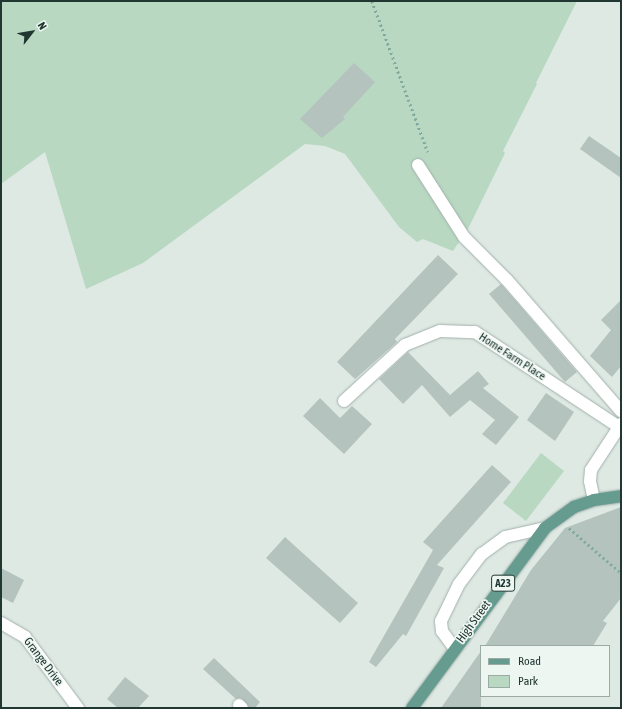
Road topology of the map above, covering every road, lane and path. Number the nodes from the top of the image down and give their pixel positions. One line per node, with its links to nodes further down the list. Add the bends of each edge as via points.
1 (372, 1): 2 (path)
2 (429, 156)
3 (418, 166): 5 (street, via 464,237 507,280)
4 (344, 401): 6 (street, Home Farm Place, via 405,345 440,331 475,332)
5 (621, 411)
6 (620, 426): 8 (street, via 591,470 590,481)
7 (621, 496): 8 (main road, High Street / A23)
8 (594, 500): 9 (main road, High Street / A23, via 574,507)
9 (556, 518): 10 (main road, High Street / A23); 11 (path)
10 (545, 528): 13 (main road, High Street / A23); 13 (street, via 506,536 482,554 459,584 440,621 442,631)
11 (621, 573)
12 (1, 624): 14 (street, Grange Drive, via 25,637)
13 (455, 648): 15 (main road, High Street / A23)
14 (78, 708)
15 (412, 708)

